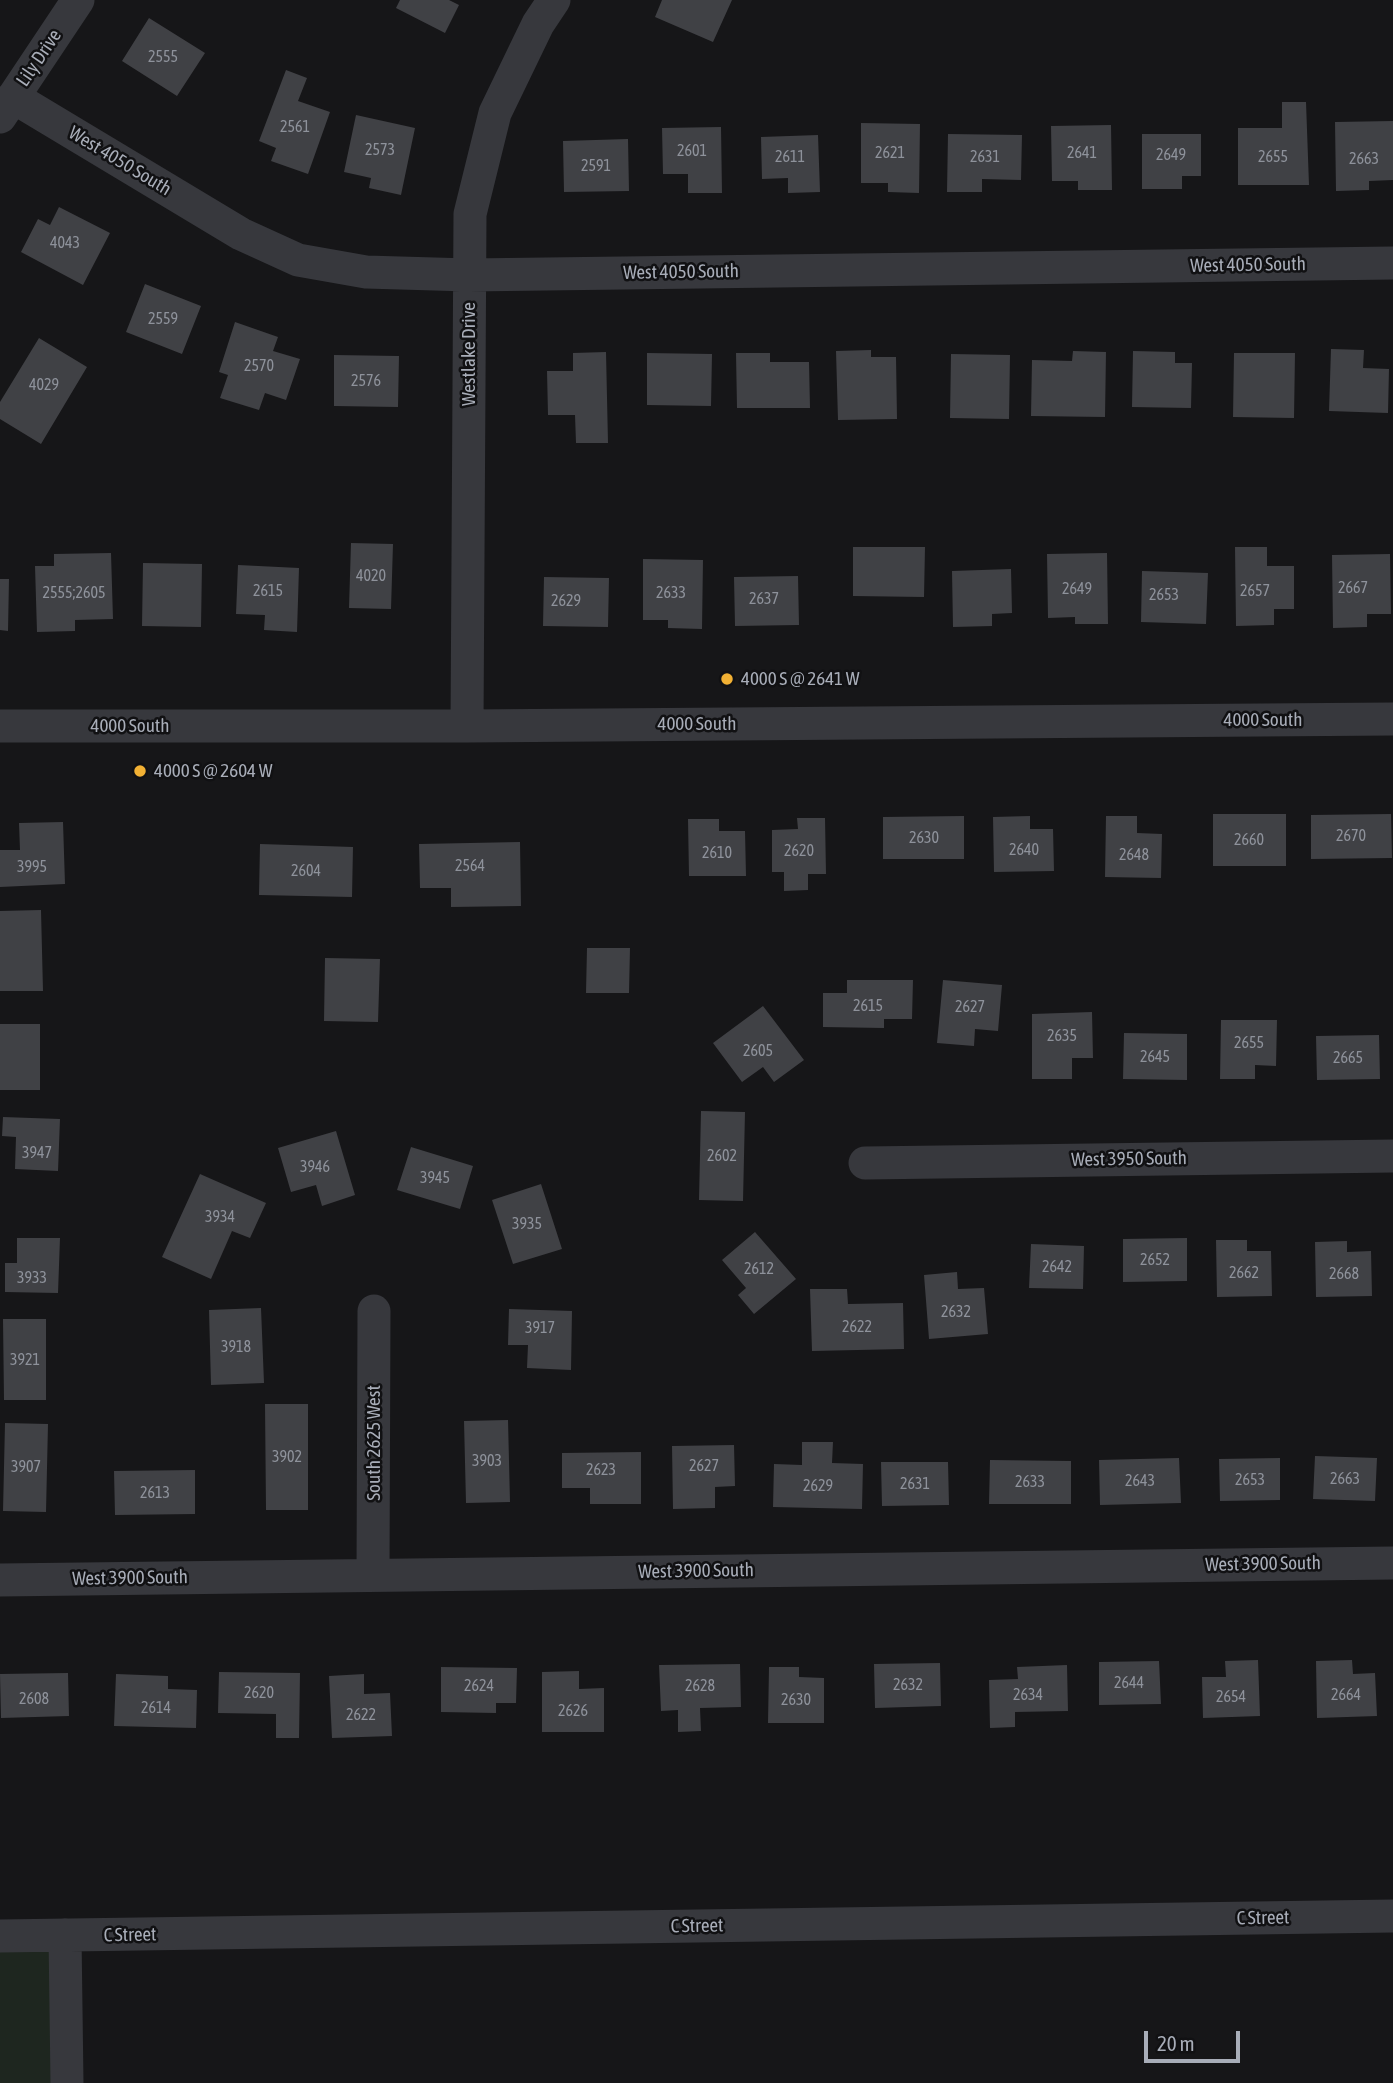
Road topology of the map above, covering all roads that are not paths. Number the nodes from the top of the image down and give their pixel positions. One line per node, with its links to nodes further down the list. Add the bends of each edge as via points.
1 (78, 0): 3 (street, Lily Drive)
2 (554, 0): 5 (street, Westlake Drive, via 495,113 470,214)
3 (7, 107): 5 (street, West 4050 South, via 241,234 298,260 366,272)
4 (1393, 264): 5 (street, West 4050 South)
5 (470, 275): 8 (street, Westlake Drive)
6 (1393, 719): 8 (street, 4000 South)
7 (0, 726): 8 (street, 4000 South)
8 (467, 726)
9 (1393, 1156): 10 (street, West 3950 South)
10 (864, 1163)
11 (374, 1311): 13 (street, South 2625 West)
12 (1393, 1563): 13 (street, West 3900 South)
13 (373, 1575): 14 (street, West 3900 South)
14 (0, 1580)
15 (1393, 1916): 17 (street, C Street)
16 (0, 1936): 17 (street, C Street)
17 (65, 1936): 18 (street)
18 (67, 2083)

